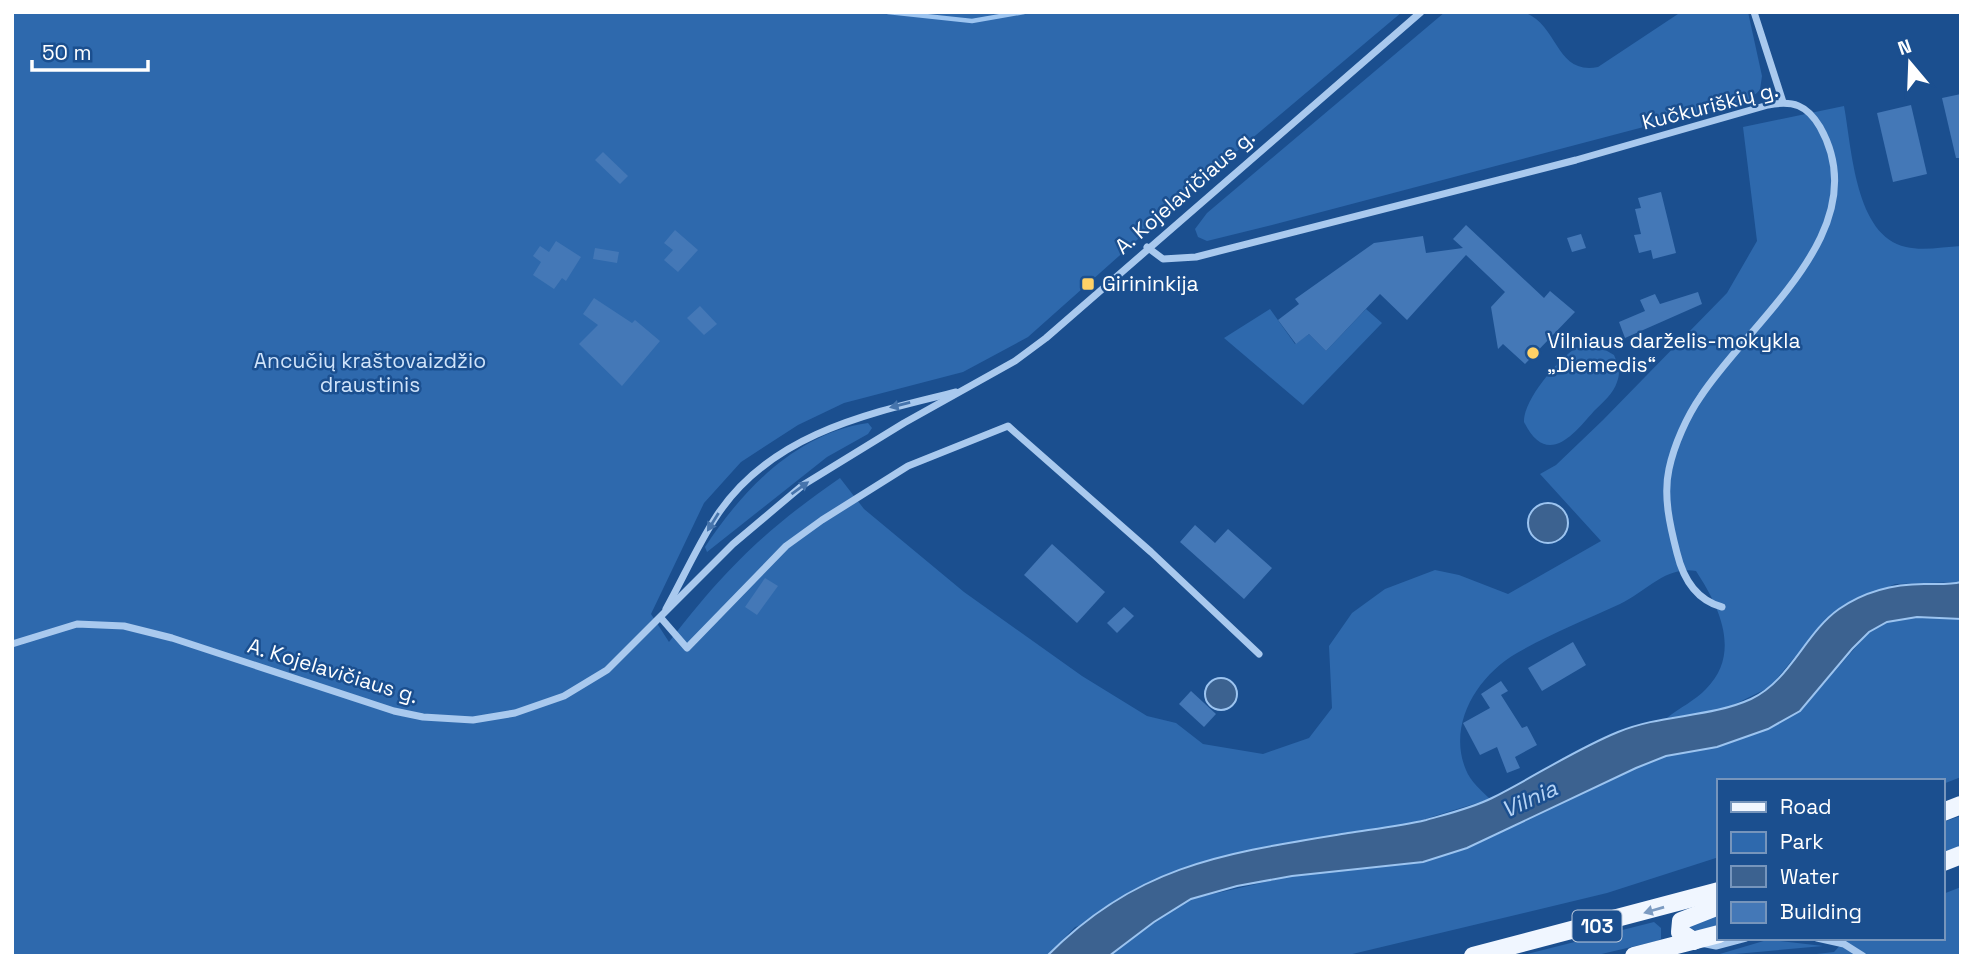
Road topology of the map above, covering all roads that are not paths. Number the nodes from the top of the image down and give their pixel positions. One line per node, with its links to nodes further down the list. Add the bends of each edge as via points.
1 (1420, 12): 4 (street, A. Kojelavičiaus g.)
2 (1754, 12): 3 (street)
3 (1783, 102): 4 (street, Kučkuriškių g., via 1208,255 1163,259); 6 (street, Kučkuriškių g., via 1801,104 1816,120 1832,155 1833,198 1823,233 1811,258 1701,396 1669,469 1666,498 1680,565 1698,594)
4 (1147, 247): 5 (street, A. Kojelavičiaus g., via 1046,338)
5 (967, 389): 7 (street, A. Kojelavičiaus g., one-way to 5, via 733,544 803,485); 7 (street, A. Kojelavičiaus g., one-way to 7, via 842,422 768,460 714,519)
6 (1722, 607)
7 (661, 618): 8 (street, A. Kojelavičiaus g., via 585,686 536,706 472,720 394,711 124,626 77,624); 9 (street, via 687,648 786,546 822,520 908,466 1009,426)
8 (12, 644)
9 (1259, 654)
10 (1717, 892): 16 (main road, 103, one-way to 16)
11 (1717, 907): 15 (main road, via 1681,920 1679,932)
12 (1717, 935): 15 (main road, 103)
13 (1738, 940): 15 (street, via 1716,946)
14 (1836, 940): 18 (street)
15 (1694, 941): 17 (main road, 103)
16 (1473, 956)
17 (1634, 956)
18 (1863, 956)

